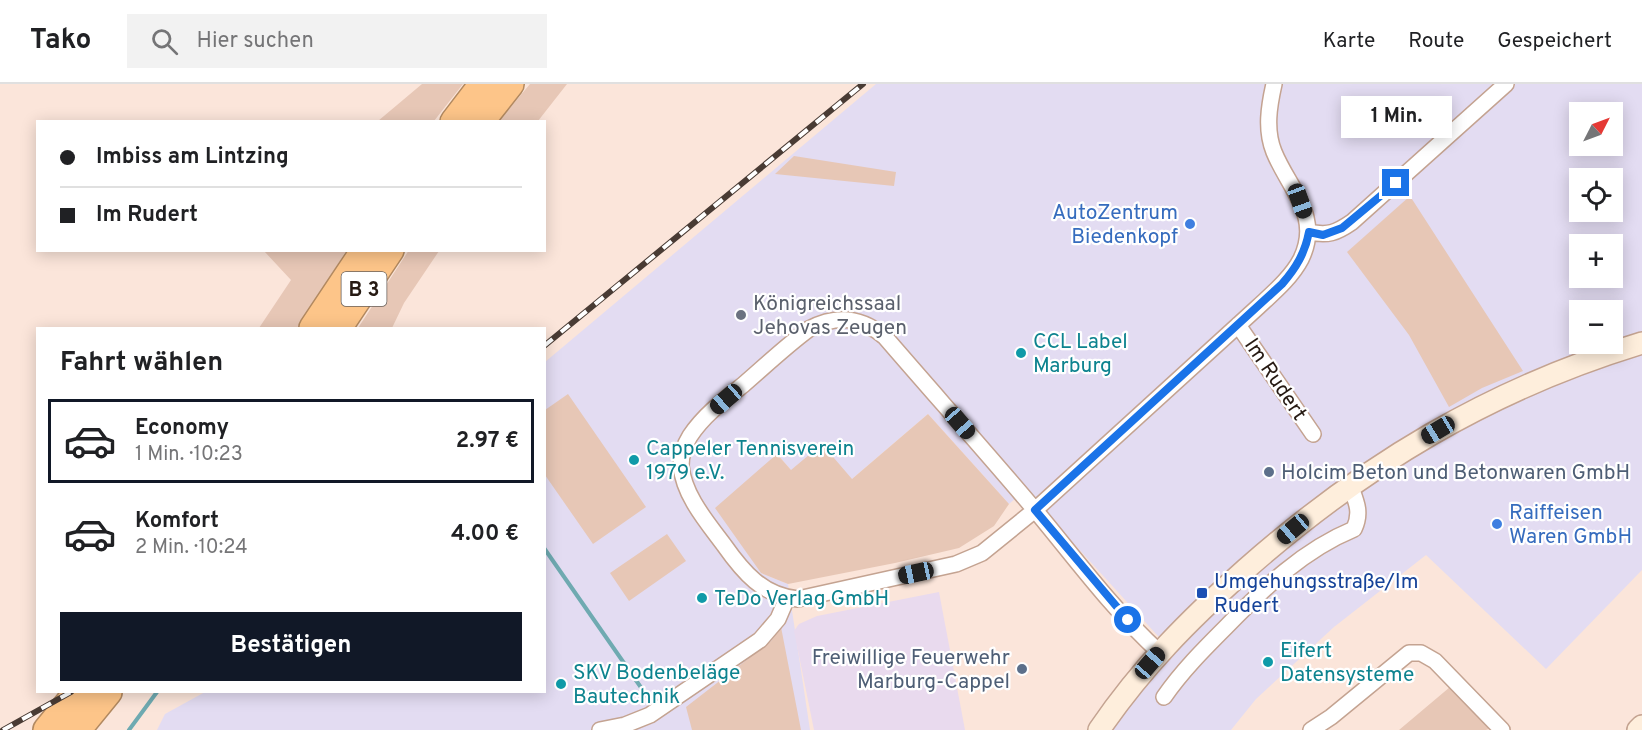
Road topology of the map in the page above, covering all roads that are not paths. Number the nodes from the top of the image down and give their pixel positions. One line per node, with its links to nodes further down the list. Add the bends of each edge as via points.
1 (483, 84): 5 (highway)
2 (510, 84): 6 (highway)
3 (1274, 84): 7 (street, via 1269,103 1270,139 1300,201)
4 (1506, 84): 7 (street, via 1352,222 1323,235)
5 (456, 120)
6 (482, 120)
7 (1309, 232): 10 (street, Im Rudert, via 1303,254 1290,275)
8 (364, 252): 11 (highway, B 3)
9 (389, 252): 12 (highway, B 3)
10 (1238, 325): 14 (street, Im Rudert); 16 (street, Im Rudert)
11 (315, 327)
12 (340, 327)
13 (1642, 343): 15 (main road, via 1554,373 1491,401)
14 (1313, 434)
15 (1350, 485): 18 (main road, via 1267,550); 21 (street, via 1359,507 1354,529 1330,539 1258,593 1178,677)
16 (1035, 510): 17 (street, Im Rudert, via 972,559); 17 (street, via 885,337 862,322 818,324 711,412 689,438 681,463 696,507 735,561 761,587); 18 (street)
17 (787, 598): 25 (street, via 778,619 760,640 650,715)
18 (1159, 651): 26 (main road)
19 (77, 693): 23 (highway)
20 (107, 693): 24 (highway)
21 (1164, 697)
22 (1642, 726): 29 (main road)
23 (47, 730)
24 (77, 730)
25 (600, 730)
26 (1099, 730)
27 (1311, 730): 28 (street, via 1409,653 1421,653 1435,661)
28 (1502, 730)
29 (1638, 730)

